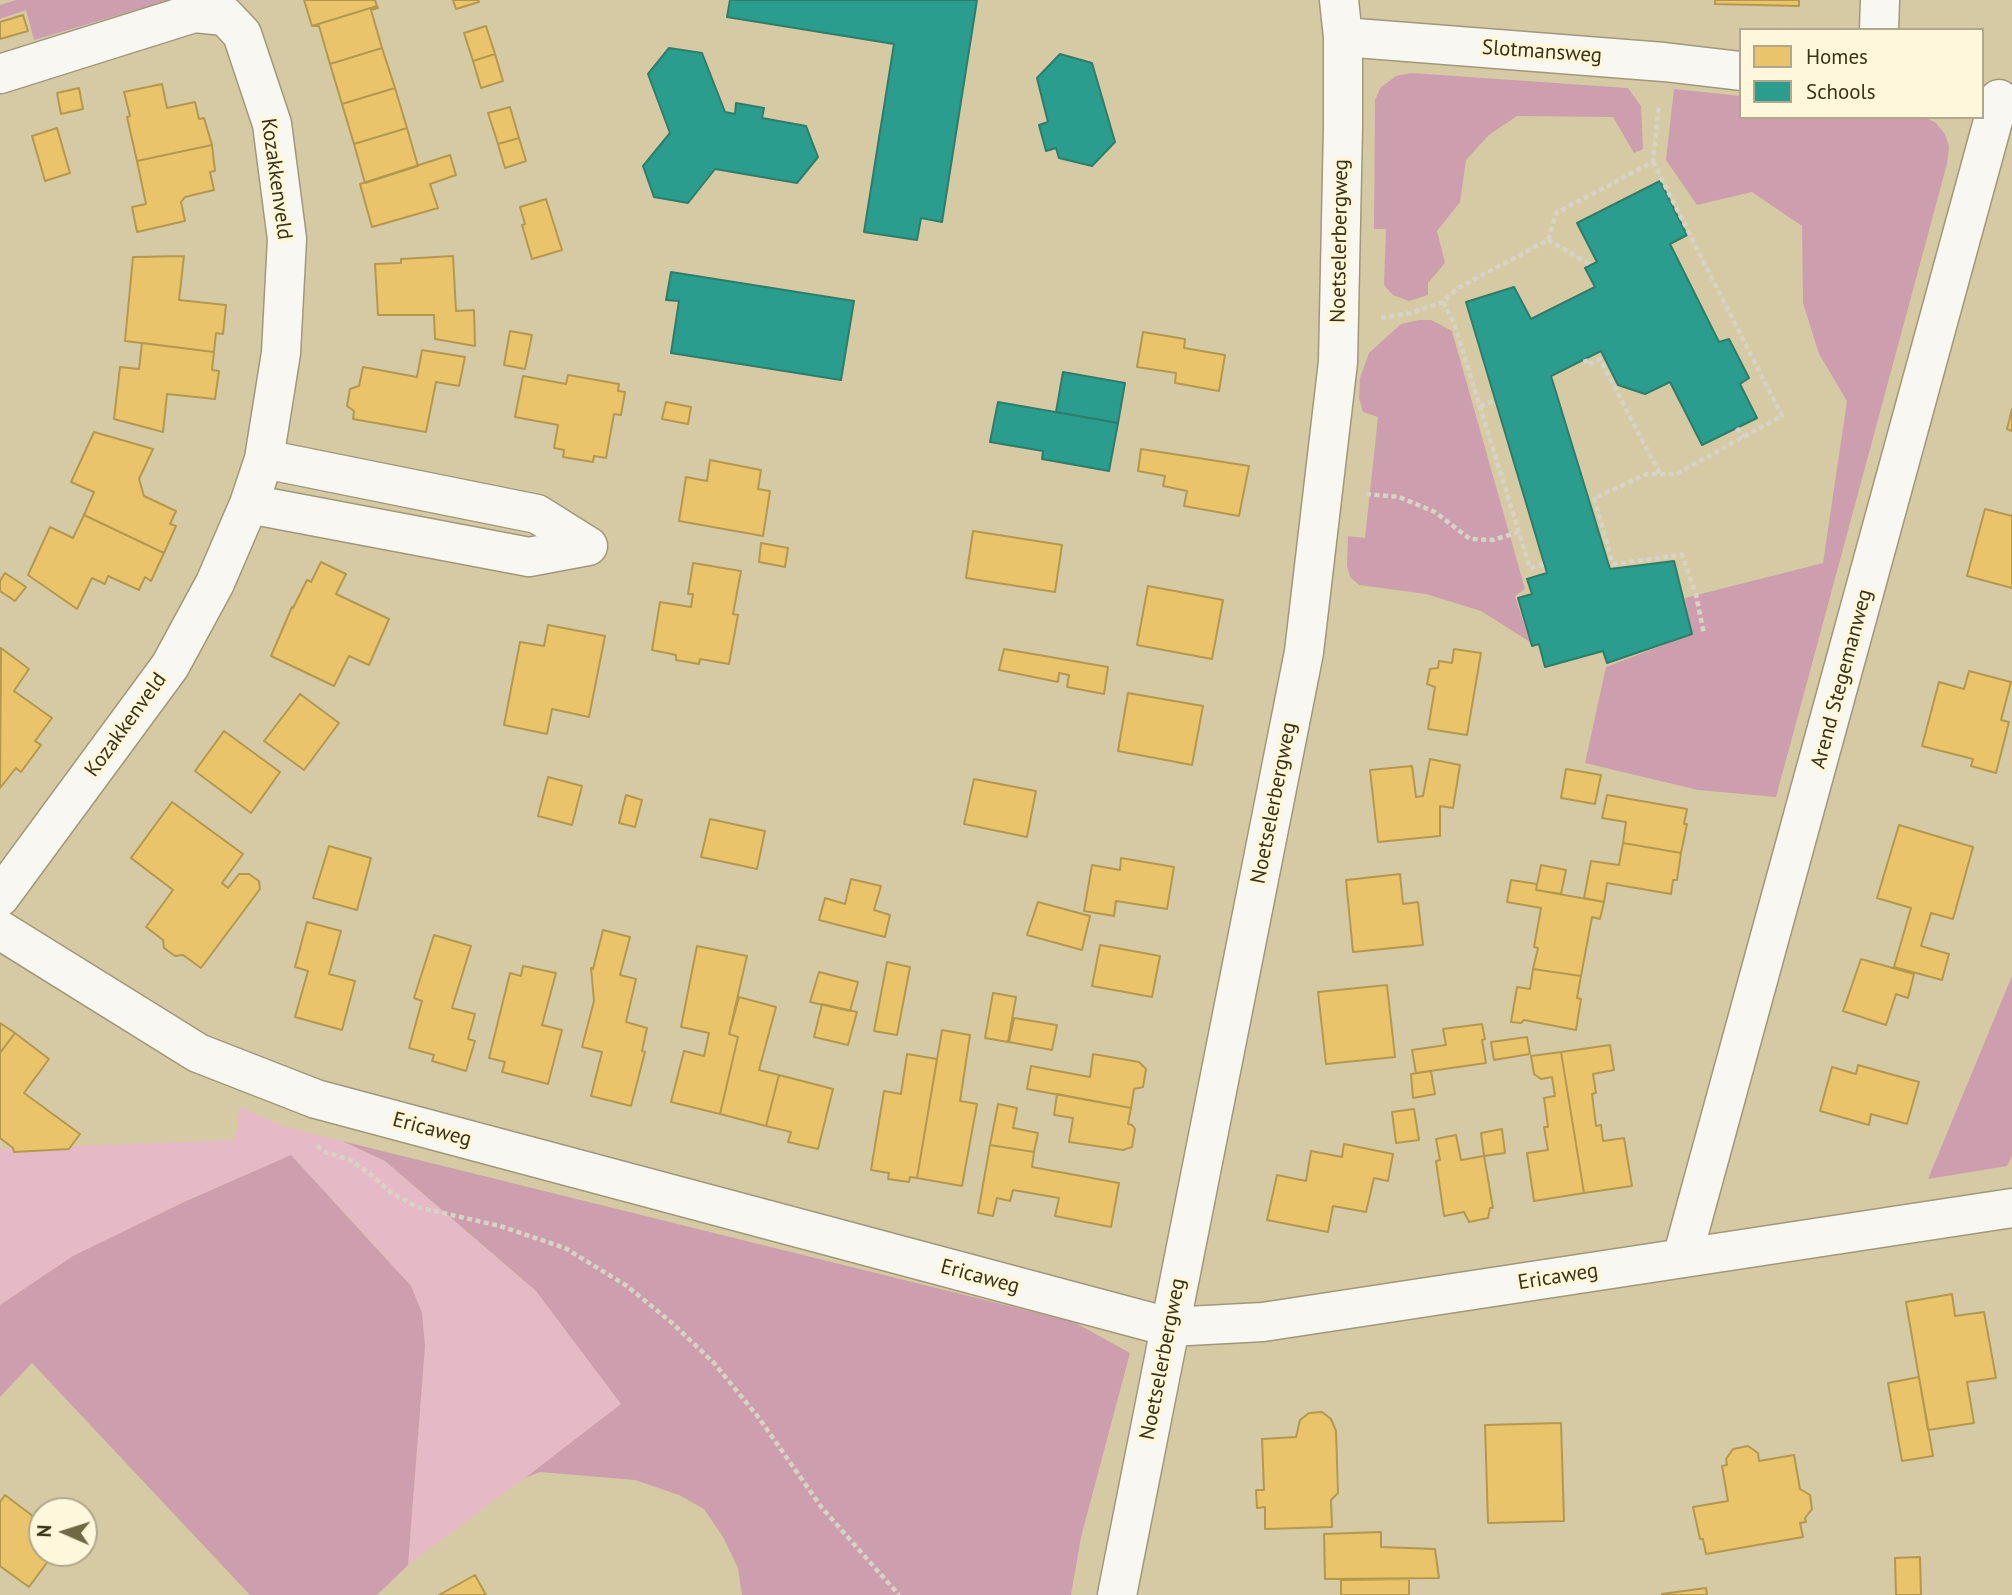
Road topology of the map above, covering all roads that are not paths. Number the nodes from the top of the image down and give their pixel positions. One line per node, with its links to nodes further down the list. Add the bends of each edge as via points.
1 (1880, 0): 3 (street)
2 (1341, 18): 4 (street, Slotmansweg); 13 (street, Noetselerbergweg, via 1338,362 1304,652)
3 (1879, 28)
4 (1739, 71)
5 (0, 74): 7 (street, Kozakkenveld, via 194,13 225,16 242,34 272,124 287,239 281,352)
6 (1998, 99): 12 (street, Arend Stegemanweg)
7 (264, 459): 8 (street, Kozakkenveld); 8 (street, via 537,514 588,546 530,557)
8 (249, 504): 9 (street, Kozakkenveld, via 215,583 170,666)
9 (0, 897)
10 (0, 930): 13 (street, Ericaweg, via 198,1053 329,1103)
11 (2012, 1208): 12 (street, Ericaweg)
12 (1682, 1258): 13 (street, Ericaweg, via 1263,1322)
13 (1169, 1327): 14 (street, Noetselerbergweg)
14 (1117, 1595)

